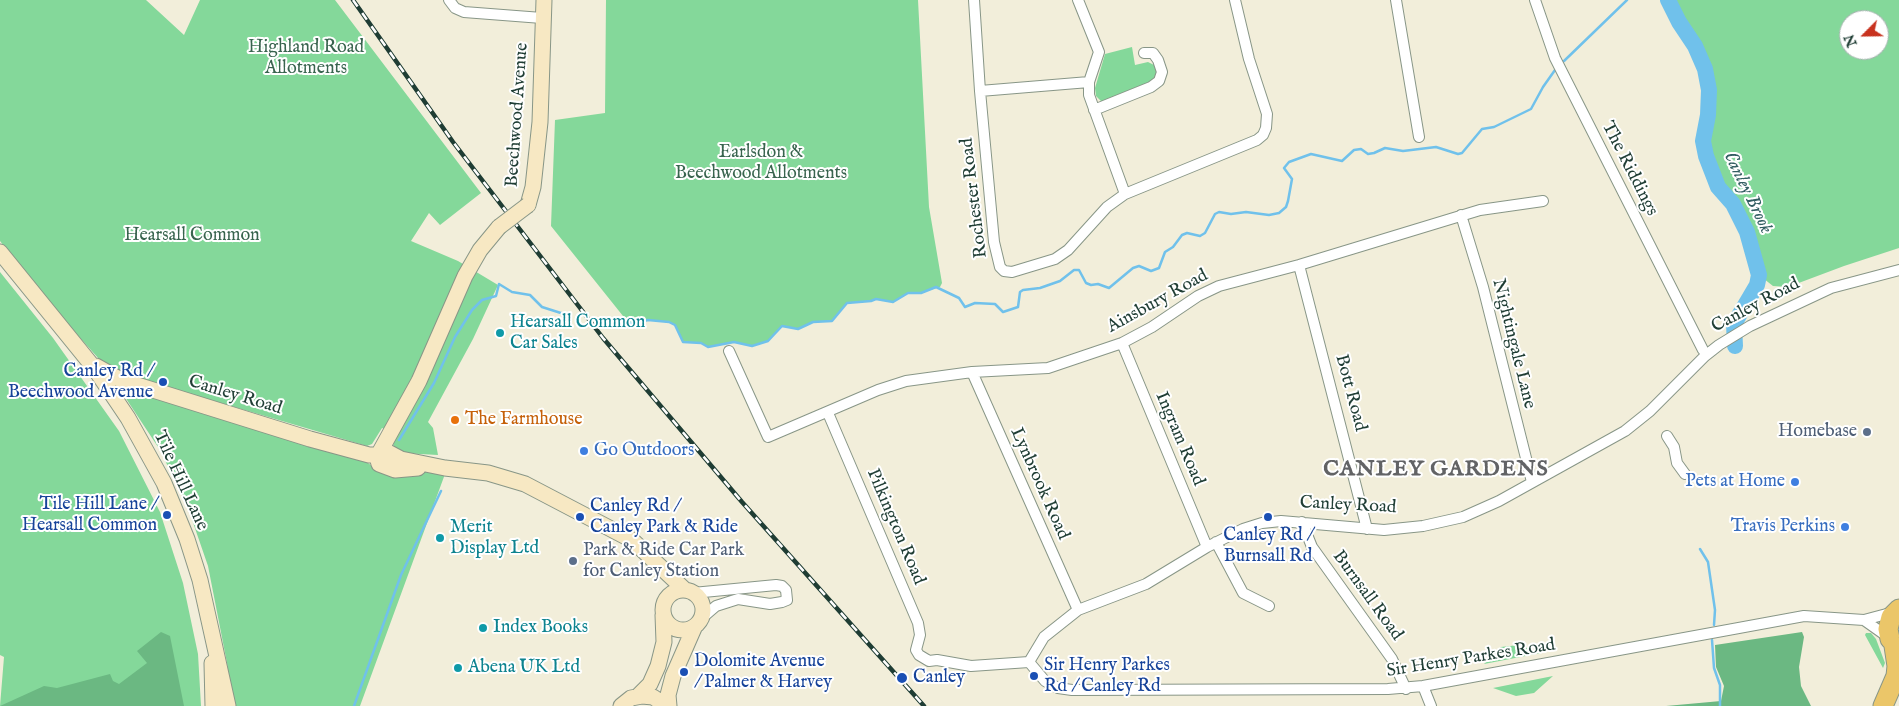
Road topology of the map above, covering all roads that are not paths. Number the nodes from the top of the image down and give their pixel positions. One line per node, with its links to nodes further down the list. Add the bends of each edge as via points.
1 (450, 0): 8 (street, via 455,8 464,12)
2 (544, 0): 8 (street, Beechwood Avenue)
3 (974, 0): 11 (street, Rochester Road)
4 (1078, 0): 10 (street, via 1099,52)
5 (1235, 0): 14 (street, Rochester Road, via 1267,114 1263,135 1249,144)
6 (1396, 0): 13 (street)
7 (1535, 0): 21 (street, The Riddings, via 1554,58)
8 (542, 18): 27 (street, Beechwood Avenue, bridge, via 540,122 528,205 498,228 480,250 419,381 392,428)
9 (1144, 53): 12 (street, via 1153,53 1158,60 1162,72 1159,80 1152,86)
10 (1089, 82): 11 (street); 12 (street)
11 (980, 91): 14 (street, Rochester Road, via 994,242 1004,271 1027,269 1055,259 1068,250 1107,207)
12 (1094, 110): 14 (street)
13 (1420, 138)
14 (1125, 194)
15 (1543, 201): 16 (street, Ainsbury Road)
16 (1461, 215): 18 (street, Ainsbury Road); 29 (street, Nightingale Lane, via 1483,287)
17 (0, 252): 23 (street)
18 (1299, 264): 20 (street, Ainsbury Road, via 1210,290); 31 (street, Bott Road)
19 (1899, 270): 29 (street, Canley Road, via 1832,288 1750,326 1720,345 1624,431)
20 (1122, 343): 24 (street, Ainsbury Road, via 1048,368); 32 (street, Ingram Road)
21 (1702, 350)
22 (729, 351): 25 (street, Ainsbury Road, via 768,437)
23 (87, 359): 27 (street, Canley Road, via 121,380 310,439); 41 (street, Tile Hill Lane, via 128,418 164,483 200,580)
24 (972, 372): 25 (street, Ainsbury Road, via 906,381); 37 (street, Lynbrook Road)
25 (828, 413): 43 (street, Pilkington Road, via 920,629 916,650 919,655 929,661 984,667)
26 (1667, 436): 28 (street, via 1674,447 1677,463)
27 (384, 456): 33 (street, Canley Road, via 488,473 525,484 622,534)
28 (1685, 474)
29 (1532, 482): 31 (street, Canley Road, via 1462,517 1423,526)
30 (1302, 522): 31 (street, Canley Road); 32 (street, Canley Road, via 1262,522); 45 (street, Burnsall Road, via 1312,547 1392,659)
31 (1367, 529)
32 (1211, 544): 35 (street, Ingram Road, via 1243,593); 37 (street, Canley Road, via 1146,584)
33 (654, 558): 34 (street, Canley Road); 36 (street, via 663,576)
34 (689, 591): 36 (street, via 675,592); 40 (street, via 701,602); 40 (street, via 776,585 786,590 787,600 782,602 770,604 746,598 732,600 716,606)
35 (1269, 606)
36 (664, 609): 40 (street, via 668,624 676,630 688,630); 46 (street, via 664,642 658,666 650,684)
37 (1078, 610): 43 (street, Canley Road, via 1044,637)
38 (1897, 610): 39 (street, Sir Henry Parkes Road); 42 (highway, via 1889,622)
39 (1864, 620): 42 (street); 44 (street, Sir Henry Parkes Road, via 1814,616 1790,618)
40 (698, 623): 50 (street, via 673,676)
41 (211, 632): 47 (street, Tile Hill Lane); 48 (street, Tile Hill Lane)
42 (1895, 645): 52 (highway, via 1896,676)
43 (1029, 662): 45 (street, Sir Henry Parkes Road, via 1045,681 1058,688 1072,690)
44 (1423, 686): 45 (street, Sir Henry Parkes Road); 51 (street)
45 (1406, 689)
46 (637, 696): 49 (street); 50 (street, via 653,698)
47 (213, 706)
48 (228, 706)
49 (621, 706)
50 (667, 706)
51 (1431, 706)
52 (1883, 706)

